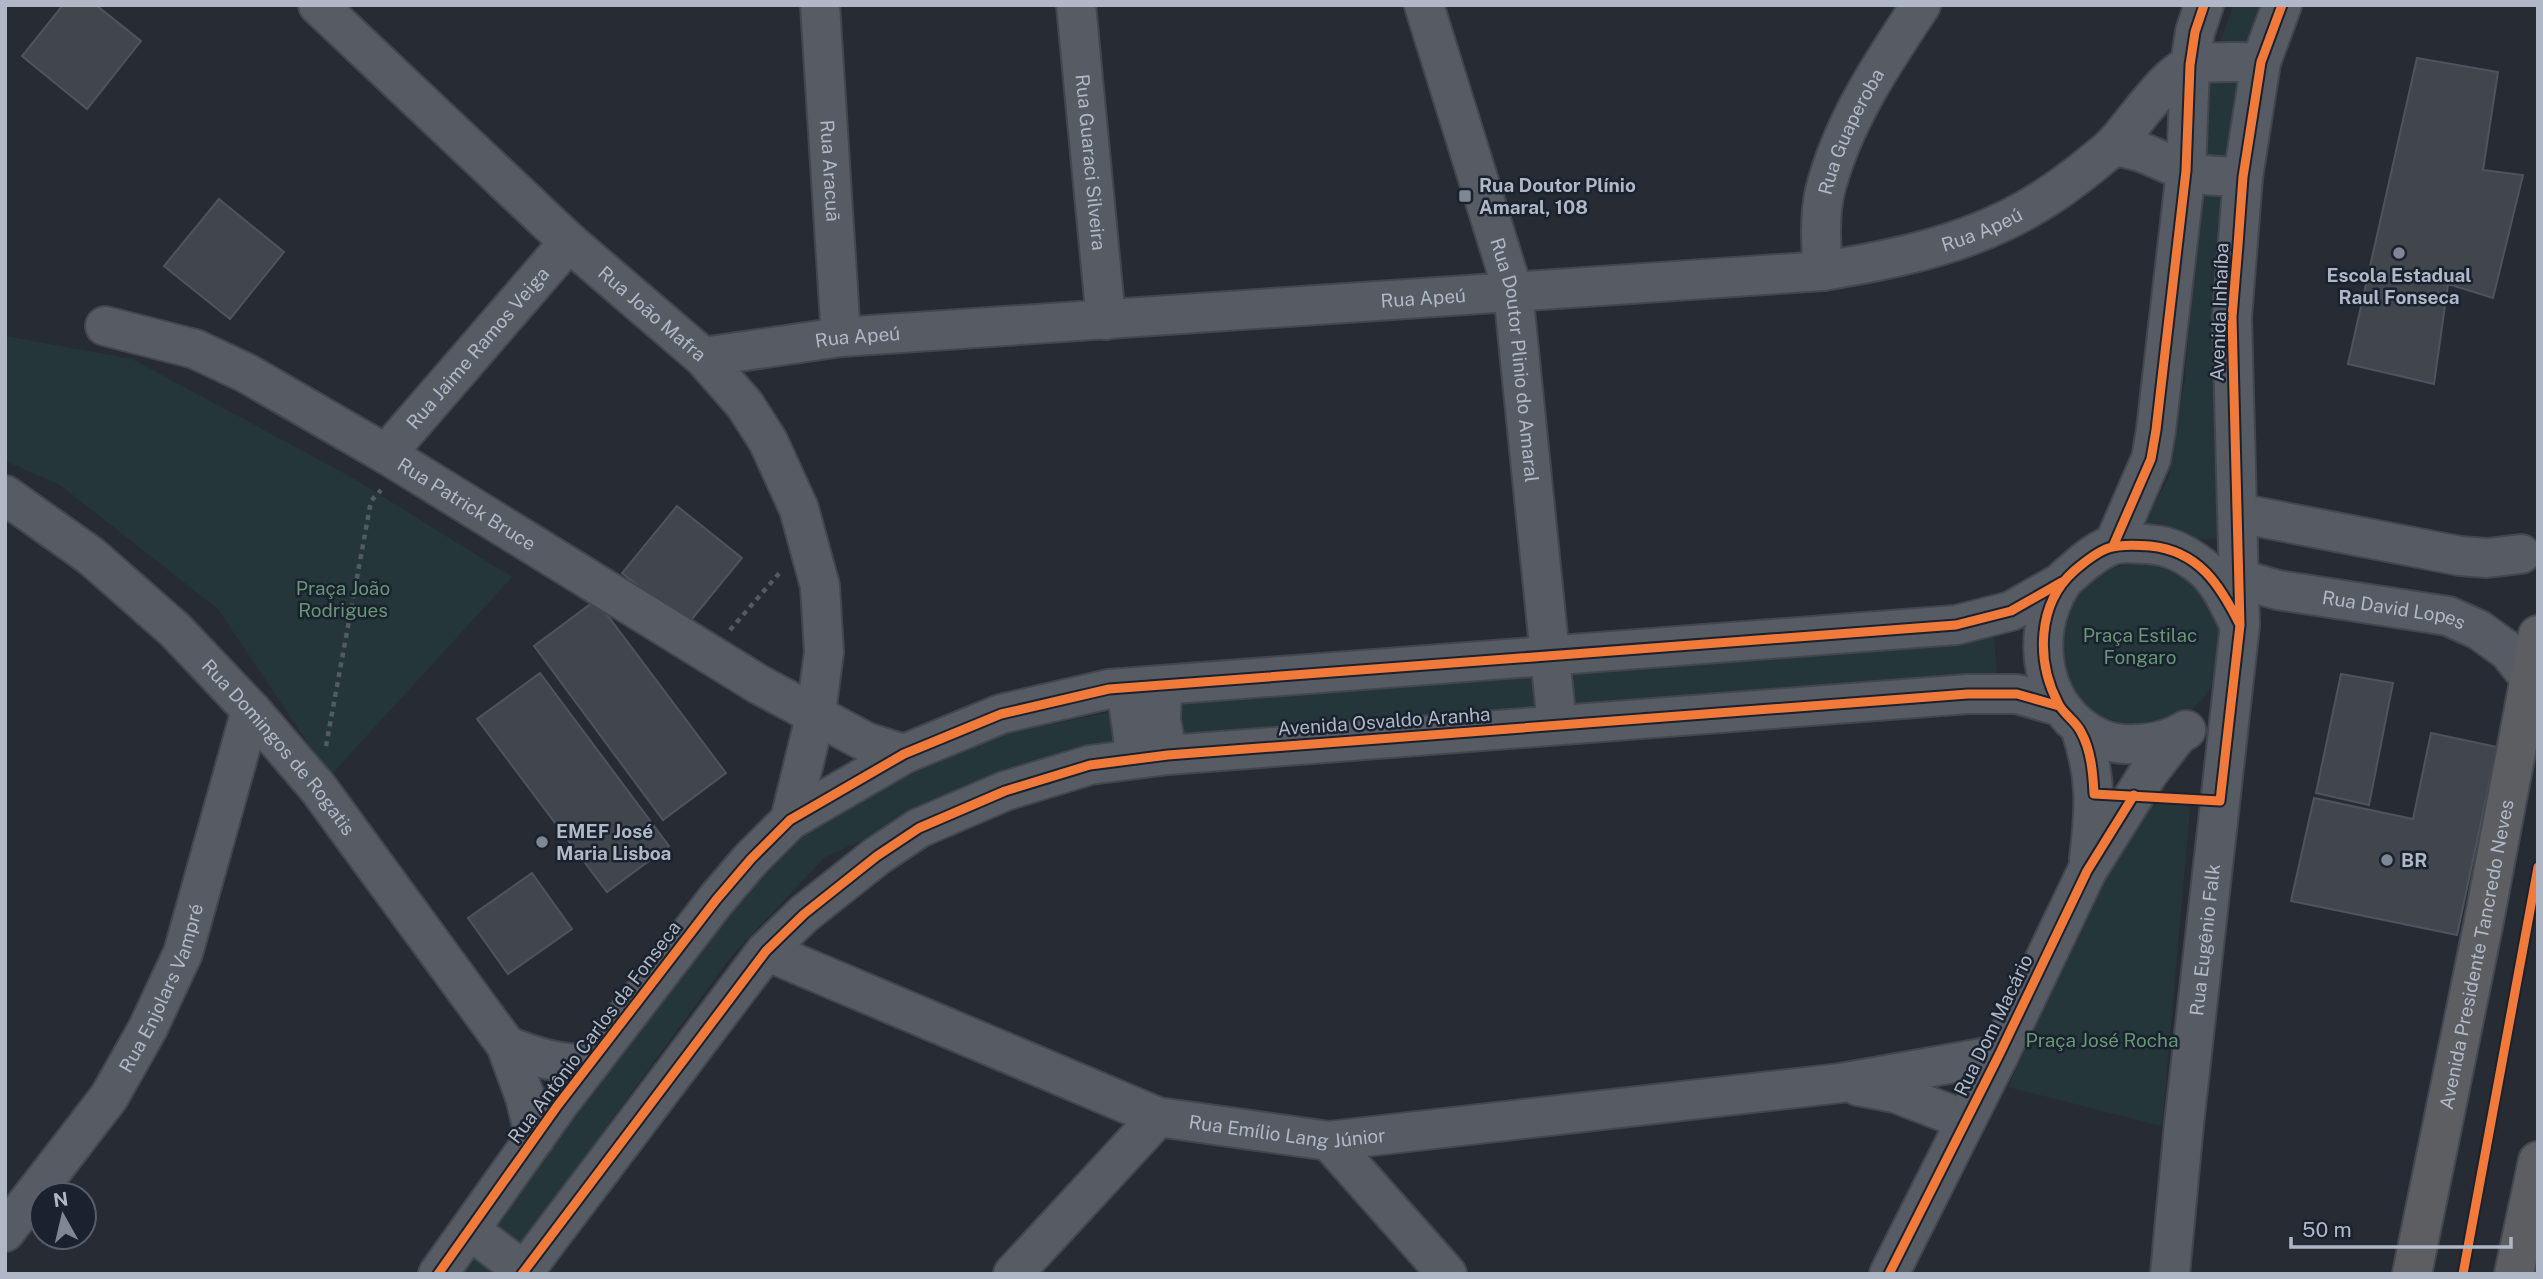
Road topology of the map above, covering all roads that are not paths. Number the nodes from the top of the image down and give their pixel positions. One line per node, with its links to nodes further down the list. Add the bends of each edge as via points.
1 (318, 5): 13 (street, Rua João Mafra)
2 (820, 5): 18 (street, Rua Aracuã)
3 (1076, 5): 16 (street, Rua Guaraci Silveira)
4 (1424, 5): 15 (street, Rua Doutor Plinio do Amaral)
5 (1921, 5): 14 (street, Rua Guaperoba, via 1851,122 1838,153 1825,192)
6 (2204, 5): 9 (street)
7 (2282, 5): 8 (street, Avenida Inhaíba)
8 (2261, 62): 9 (street); 12 (street, Avenida Inhaíba)
9 (2190, 65): 10 (street, Rua Apeú, via 2153,97); 11 (street)
10 (2112, 147): 11 (street, via 2128,147); 14 (street, Rua Apeú, via 2039,202 1990,227 1885,261)
11 (2186, 171): 12 (street); 23 (street, via 2151,459)
12 (2243, 177): 22 (street, Avenida Inhaíba, via 2232,317)
13 (569, 242): 19 (street, Rua João Mafra); 20 (street, Rua Jaime Ramos Veiga)
14 (1823, 271): 15 (street, Rua Apeú)
15 (1513, 291): 16 (street, Rua Apeú); 29 (street, Rua Doutor Plinio do Amaral)
16 (1105, 320): 18 (street, Rua Apeú)
17 (105, 327): 20 (street, Rua Patrick Bruce, via 194,349 246,373)
18 (841, 337): 19 (street, Rua Apeú)
19 (703, 358): 34 (street, Rua João Mafra, via 745,405 768,441 799,509 820,586 824,652)
20 (395, 460): 34 (street, Rua Patrick Bruce, via 758,684)
21 (5, 495): 33 (street, Rua Domingos de Rogatis, via 91,556 175,630)
22 (2238, 513): 24 (street, via 2460,556); 25 (street, Avenida Inhaíba)
23 (2114, 544): 26 (street); 27 (street, via 2170,548 2203,567 2224,593)
24 (2521, 554)
25 (2239, 579): 27 (street, Avenida Inhaíba); 30 (street, Rua David Lopes, via 2278,590 2448,617 2479,630 2508,651)
26 (2062, 582): 29 (street, via 2011,611 1956,625); 35 (street, via 2045,618 2043,653 2048,680)
27 (2240, 625): 32 (street)
28 (2538, 635): 30 (highway, Avenida Presidente Tancredo Neves)
29 (1550, 657): 31 (street); 36 (street, Rua Doutor Plinio do Amaral)
30 (2529, 677): 60 (highway, Avenida Presidente Tancredo Neves)
31 (1144, 687): 38 (street, via 1109,689 1002,715); 39 (street, via 1161,721)
32 (2232, 690): 37 (street, via 2208,715); 59 (street, Rua Eugênio Falk)
33 (251, 710): 43 (street, Rua Domingos de Rogatis, via 318,788); 53 (street, Rua Enjolars Vampré, via 183,953 166,991 109,1097)
34 (816, 713): 38 (street, via 866,742); 40 (street, Rua João Mafra)
35 (2070, 718): 36 (street, Avenida Osvaldo Aranha, via 2017,694 1968,694); 37 (street, via 2111,744 2154,743); 41 (street, Rua Dom Macário, via 2094,777 2095,811)
36 (1557, 725): 39 (street, Avenida Osvaldo Aranha)
37 (2177, 736): 41 (street, Rua Dom Macário)
38 (904, 754): 40 (street)
39 (1150, 757): 42 (street, Avenida Osvaldo Aranha, via 1090,765 1005,791 919,828 804,914)
40 (790, 820): 45 (street, Rua Antônio Carlos da Fonseca, via 716,900)
41 (2087, 871): 44 (street, Rua Dom Macário)
42 (766, 951): 47 (street, Rua Emílio Lang Júnior); 54 (street)
43 (506, 1045): 45 (street, via 568,1065); 49 (street, Rua Domingos de Rogatis)
44 (1999, 1055): 46 (street, Rua Emílio Lang Júnior); 48 (street, Rua Dom Macário)
45 (590, 1064): 49 (street, Rua Antônio Carlos da Fonseca)
46 (1840, 1083): 48 (street, Rua Emílio Lang Júnior, via 1895,1093); 50 (street, Rua Emílio Lang Júnior)
47 (1158, 1117): 50 (street, Rua Emílio Lang Júnior); 56 (street)
48 (1965, 1120): 58 (street, Rua Dom Macário)
49 (535, 1138): 52 (street, Rua Antônio Carlos da Fonseca)
50 (1329, 1141): 57 (street)
51 (2538, 1161): 61 (highway)
52 (470, 1230): 54 (street); 55 (street, Rua Antônio Carlos da Fonseca)
53 (5, 1232)
54 (523, 1272)
55 (438, 1274)
56 (1013, 1274)
57 (1447, 1274)
58 (1889, 1274)
59 (2170, 1274)
60 (2412, 1274)
61 (2514, 1274)

